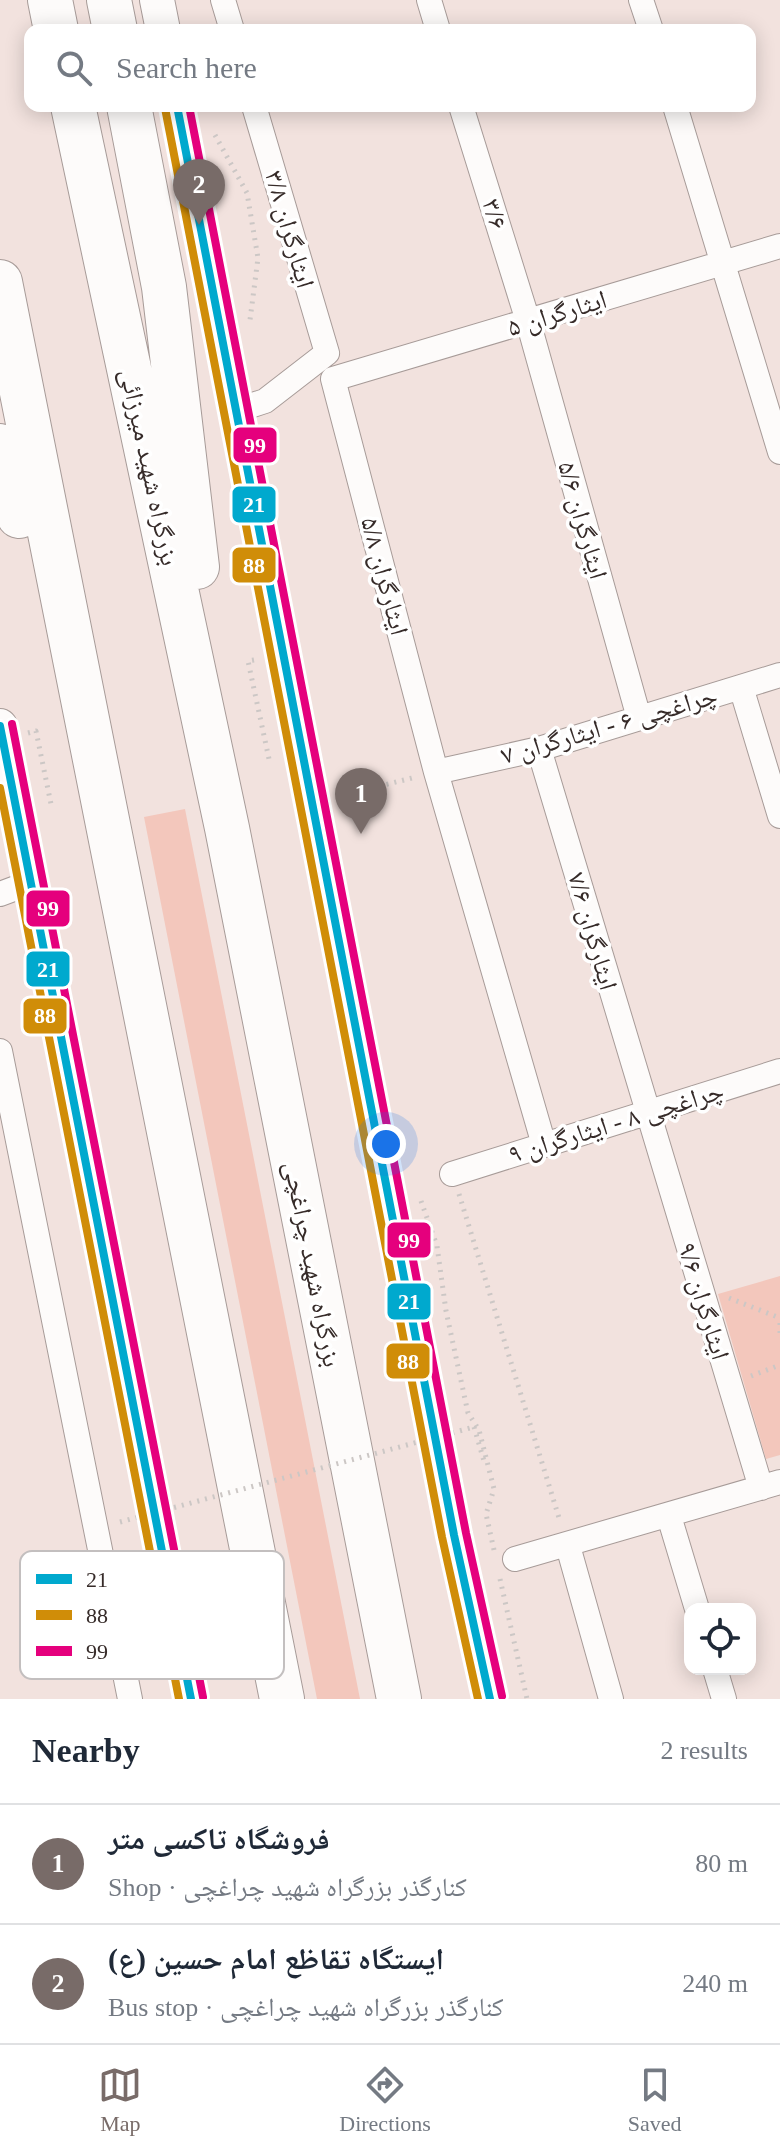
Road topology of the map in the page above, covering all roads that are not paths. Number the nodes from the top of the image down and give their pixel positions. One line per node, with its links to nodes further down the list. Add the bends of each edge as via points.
1 (50, 0): 7 (highway)
2 (109, 0): 8 (highway)
3 (157, 0): 9 (main road)
4 (223, 0): 10 (street)
5 (429, 0): 11 (street)
6 (641, 0): 12 (street)
7 (55, 24)
8 (114, 24)
9 (162, 24)
10 (230, 24)
11 (436, 24)
12 (649, 24)
13 (74, 112): 34 (highway, بزرگراه شهید میرزائی)
14 (130, 112): 34 (highway, via 164,287)
15 (178, 112): 24 (main road)
16 (256, 112): 24 (street, ایثارگران ۳/۸, via 327,353 265,401)
17 (463, 112): 22 (street, ۳/۶)
18 (677, 112): 20 (street)
19 (780, 246): 20 (street, ایثارگران ۵)
20 (726, 262): 22 (street, ایثارگران ۵); 26 (street)
21 (0, 282): 35 (highway)
22 (528, 321): 23 (street, ایثارگران ۵); 29 (street, ایثارگران ۵/۶)
23 (333, 379): 32 (street, ایثارگران ۵/۸)
24 (234, 411): 65 (main road, via 332,798 401,1185 454,1535)
25 (0, 446): 35 (highway)
26 (780, 452)
27 (780, 675): 28 (street, چراغچی ۶ - ایثارگران ۷)
28 (741, 687): 29 (street, چراغچی ۶ - ایثارگران ۷); 33 (street)
29 (639, 718): 31 (street, چراغچی ۶ - ایثارگران ۷)
30 (0, 726): 36 (main road)
31 (539, 749): 32 (street, چراغچی ۶ - ایثارگران ۷); 40 (street, ایثارگران ۷/۶)
32 (436, 772): 41 (street, ایثارگران ۵/۸)
33 (780, 816)
34 (227, 828): 43 (highway, بزرگراه شهید چراغچی)
35 (111, 846): 44 (highway)
36 (32, 882): 37 (street); 49 (main road)
37 (0, 894)
38 (0, 1051): 48 (street)
39 (780, 1071): 40 (street, چراغچی ۸ - ایثارگران ۹)
40 (646, 1114): 41 (street, چراغچی ۸ - ایثارگران ۹); 45 (street, ایثارگران ۹/۶, via 700,1288)
41 (544, 1145): 42 (street, چراغچی ۸ - ایثارگران ۹)
42 (452, 1174)
43 (320, 1302): 63 (highway, بزرگراه شهید چراغچی); 64 (highway)
44 (211, 1350): 50 (highway); 51 (highway)
45 (771, 1485): 46 (street)
46 (669, 1516): 47 (street); 53 (street)
47 (568, 1546): 52 (street); 66 (street)
48 (100, 1551)
49 (160, 1551)
50 (233, 1551)
51 (252, 1551)
52 (504, 1565)
53 (695, 1603)
54 (717, 1675): 67 (street)
55 (126, 1679): 59 (street)
56 (187, 1679): 60 (main road)
57 (248, 1679): 61 (highway)
58 (278, 1679): 62 (highway)
59 (130, 1699)
60 (191, 1699)
61 (250, 1699)
62 (282, 1699)
63 (399, 1699)
64 (430, 1699)
65 (490, 1699)
66 (611, 1699)
67 (724, 1699)

